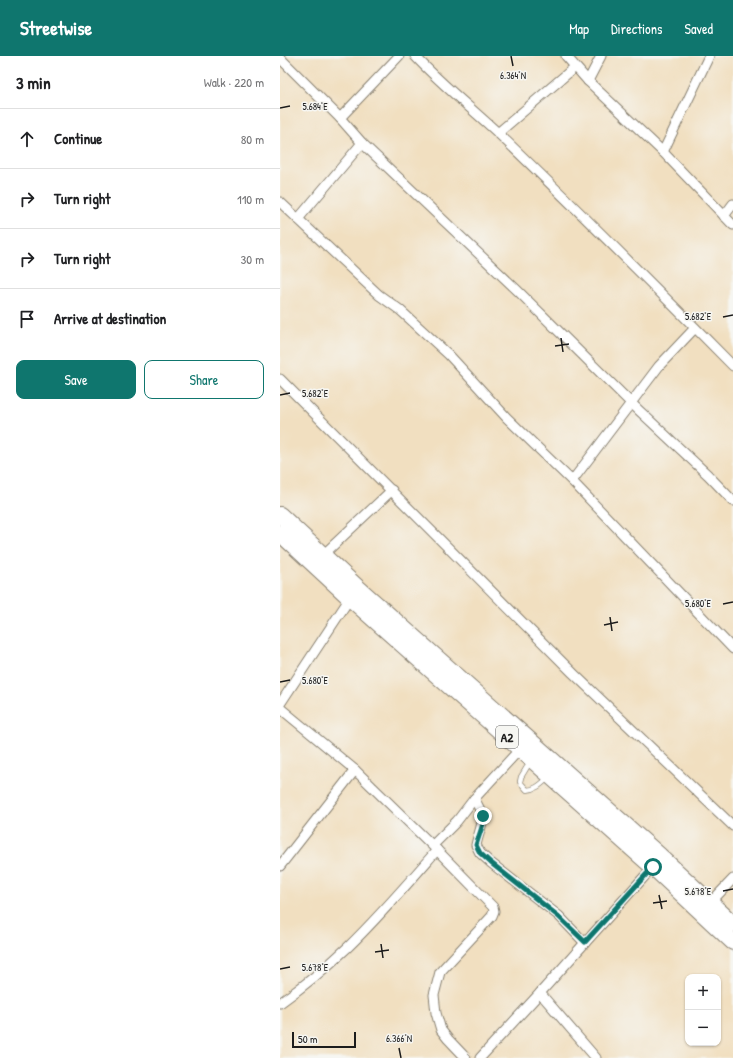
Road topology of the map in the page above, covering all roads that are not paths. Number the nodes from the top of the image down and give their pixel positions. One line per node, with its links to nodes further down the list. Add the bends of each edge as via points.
1 (399, 56): 9 (street)
2 (415, 56): 10 (street)
3 (566, 56): 7 (street)
4 (601, 56): 8 (street)
5 (709, 56): 12 (street)
6 (280, 58): 9 (street)
7 (575, 67): 8 (street); 10 (street)
8 (588, 81): 12 (street)
9 (340, 118): 11 (street)
10 (498, 133): 18 (street)
11 (362, 143): 16 (street); 21 (street, via 517,290)
12 (663, 152): 15 (street)
13 (733, 204): 15 (street)
14 (282, 207): 16 (street)
15 (724, 216): 17 (street)
16 (298, 220): 22 (street, via 449,355 507,418)
17 (733, 225)
18 (695, 328): 19 (street); 21 (street, via 673,350)
19 (733, 366)
20 (280, 379): 23 (street)
21 (630, 402): 22 (street); 24 (street)
22 (572, 481): 29 (street)
23 (392, 490): 27 (street); 36 (street, via 573,673)
24 (733, 501)
25 (280, 515): 27 (highway, A2)
26 (281, 537): 28 (highway, A2)
27 (322, 556): 41 (highway, A2)
28 (350, 598): 30 (street); 32 (highway, A2)
29 (733, 649)
30 (280, 704)
31 (280, 708): 33 (street)
32 (526, 754): 34 (highway, A2); 34 (lane, via 520,782 527,790 531,790); 35 (street)
33 (355, 770): 37 (street); 38 (street)
34 (550, 776): 39 (highway, A2)
35 (474, 799): 37 (street); 43 (street, via 483,816 476,845 480,853 558,916)
36 (733, 826)
37 (435, 847): 46 (street, via 395,898 348,947); 47 (street, via 494,911 440,972 434,995 441,1030)
38 (280, 866)
39 (653, 867): 43 (street); 44 (highway, A2)
40 (732, 883): 41 (street)
41 (711, 902): 42 (highway, A2)
42 (733, 924)
43 (585, 942): 45 (street)
44 (733, 942)
45 (540, 993): 48 (street); 49 (street)
46 (280, 1003)
47 (466, 1058)
48 (480, 1058)
49 (596, 1058)

